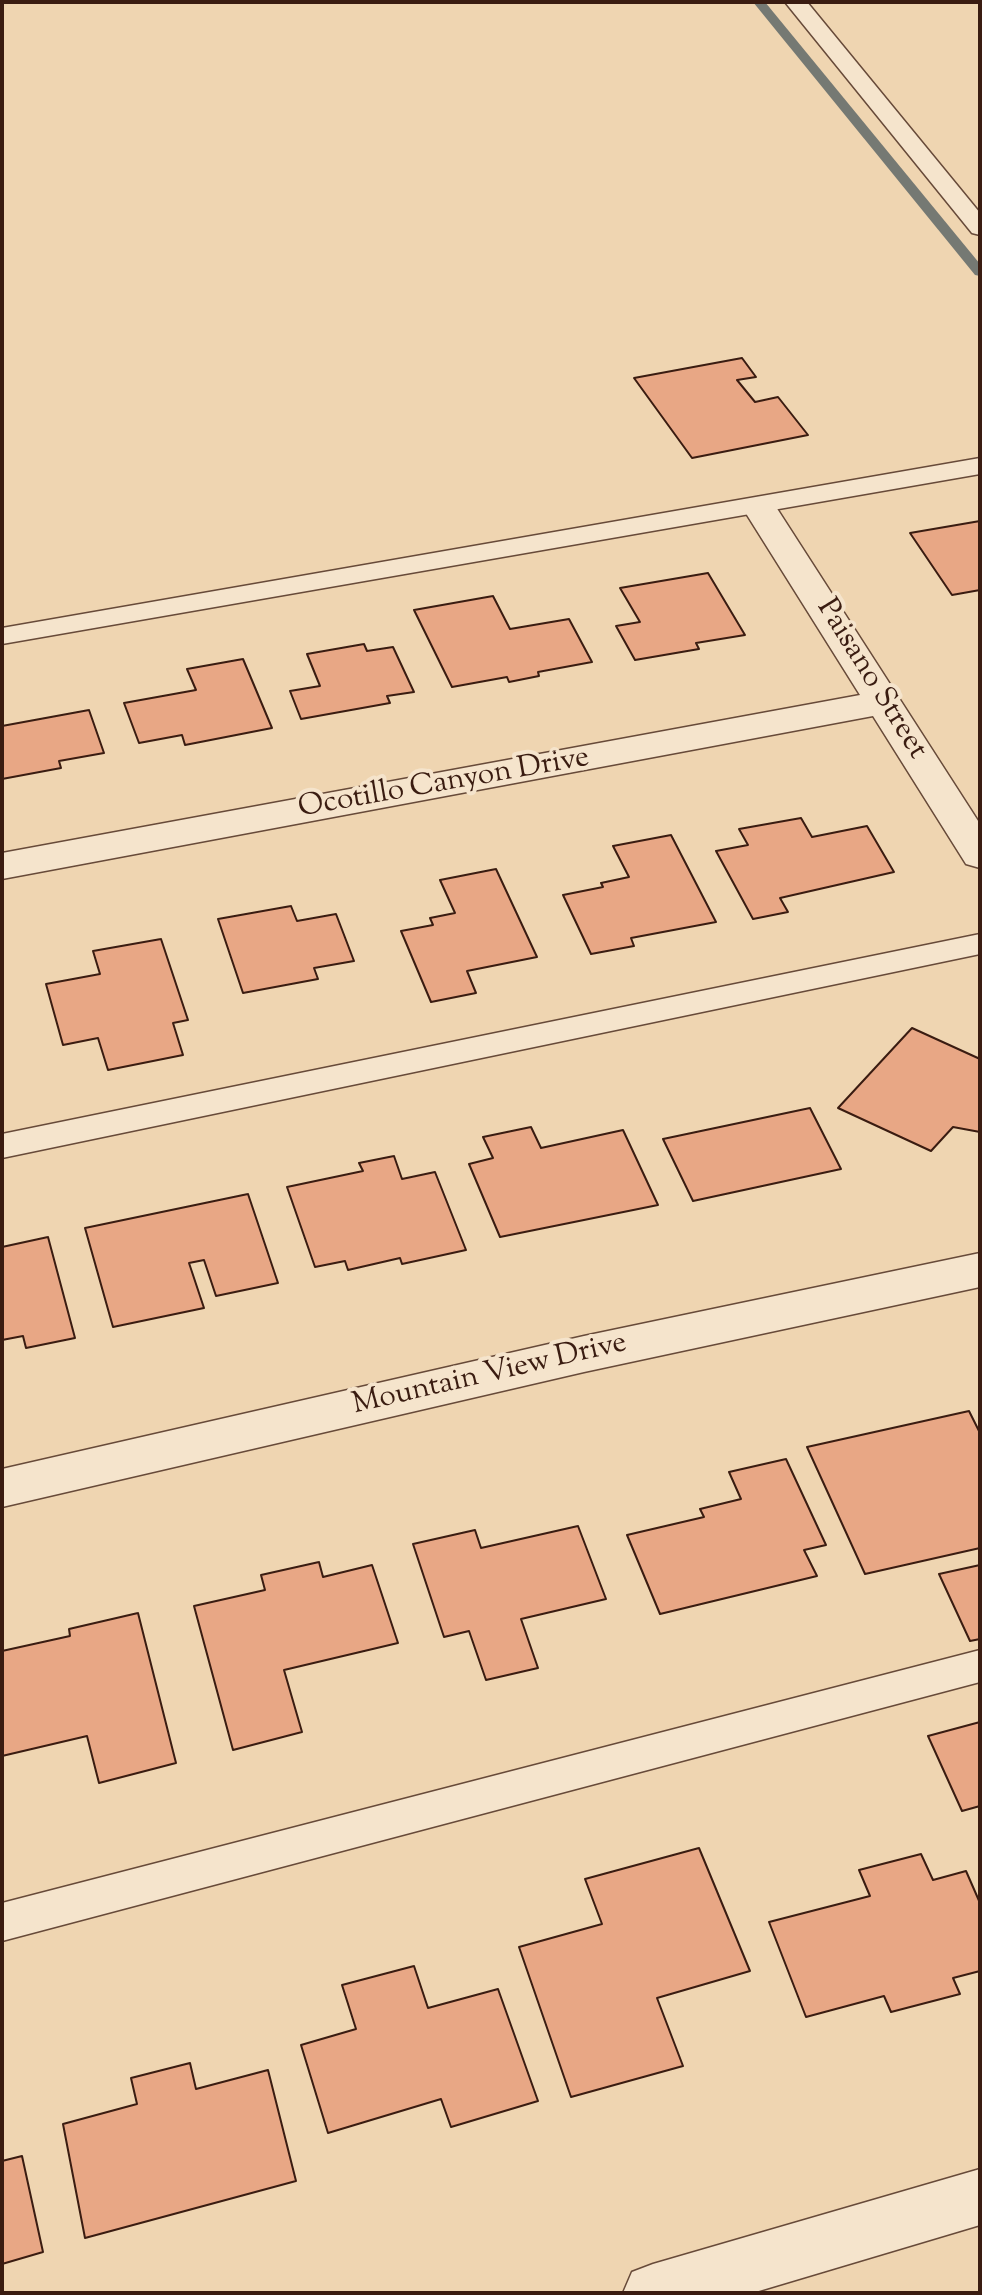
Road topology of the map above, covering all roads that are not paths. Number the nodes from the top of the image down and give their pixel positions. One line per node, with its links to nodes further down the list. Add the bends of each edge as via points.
1 (796, 2): 2 (lane)
2 (980, 228)
3 (980, 466): 4 (lane)
4 (759, 507): 5 (lane); 6 (street, Paisano Street)
5 (2, 636)
6 (885, 702): 7 (street, Paisano Street); 8 (street, Ocotillo Canyon Drive)
7 (980, 855)
8 (2, 866)
9 (980, 944): 10 (lane)
10 (2, 1146)
11 (980, 1270): 12 (street, Mountain View Drive, via 584,1354)
12 (2, 1488)
13 (980, 1666): 14 (lane)
14 (2, 1922)
15 (980, 2197): 16 (street)
16 (653, 2293)

